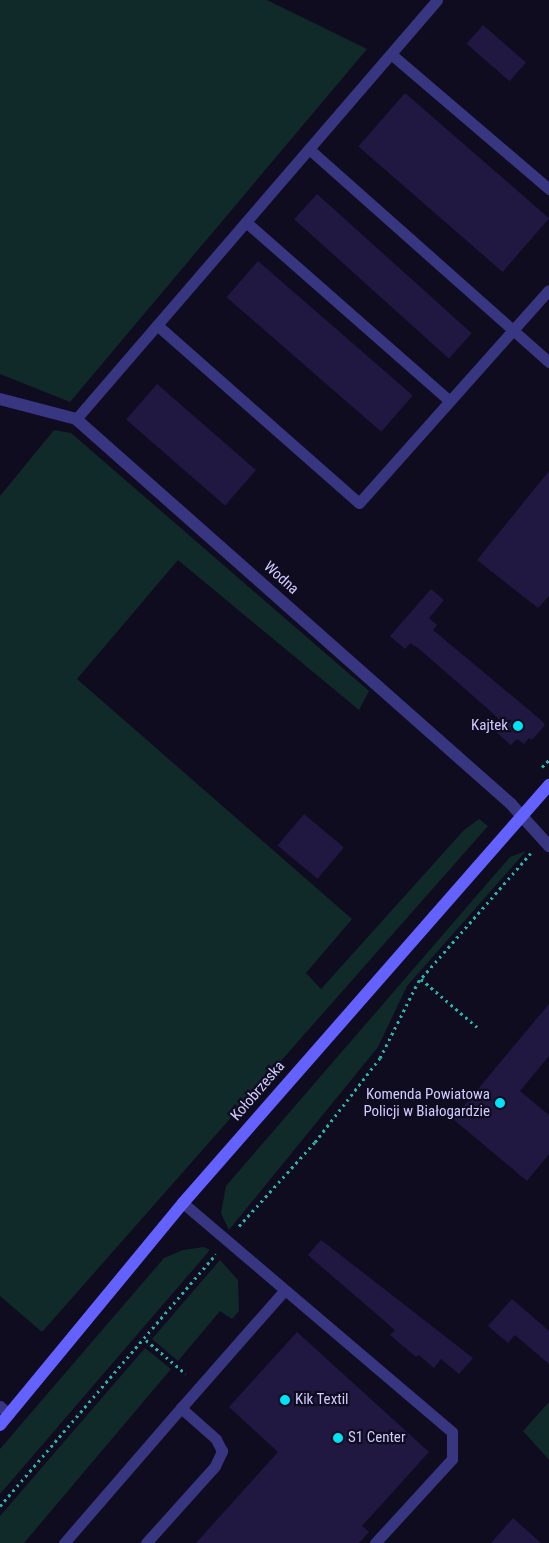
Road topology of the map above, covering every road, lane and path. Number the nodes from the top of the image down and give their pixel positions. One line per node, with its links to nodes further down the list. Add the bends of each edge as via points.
1 (437, 0): 2 (lane)
2 (391, 54): 3 (lane); 4 (lane)
3 (309, 149): 5 (lane); 8 (lane)
4 (549, 189)
5 (246, 222): 7 (lane); 11 (lane)
6 (549, 290): 8 (lane)
7 (157, 325): 11 (lane, via 359,503); 12 (lane)
8 (513, 331): 9 (lane); 11 (lane)
9 (549, 362)
10 (0, 399): 12 (street, Wodna)
11 (450, 401)
12 (76, 419): 14 (street, Wodna)
13 (549, 786): 14 (main road, Kołobrzeska)
14 (523, 815): 15 (street, Wodna); 18 (main road, Kołobrzeska)
15 (545, 843): 16 (path)
16 (422, 979): 17 (path); 19 (path, via 380,1058 315,1142)
17 (477, 1028)
18 (183, 1203): 19 (lane); 24 (main road, Kołobrzeska)
19 (226, 1242): 20 (lane); 21 (path)
20 (283, 1292): 22 (lane); 29 (lane, via 442,1420 452,1432 455,1441 452,1460)
21 (146, 1340): 22 (path); 26 (path)
22 (200, 1386): 23 (lane)
23 (181, 1408): 27 (lane); 28 (lane, via 216,1439 222,1451 215,1466)
24 (5, 1410): 25 (main road, Kołobrzeska)
25 (0, 1425)
26 (0, 1506)
27 (64, 1543)
28 (146, 1543)
29 (375, 1543)

